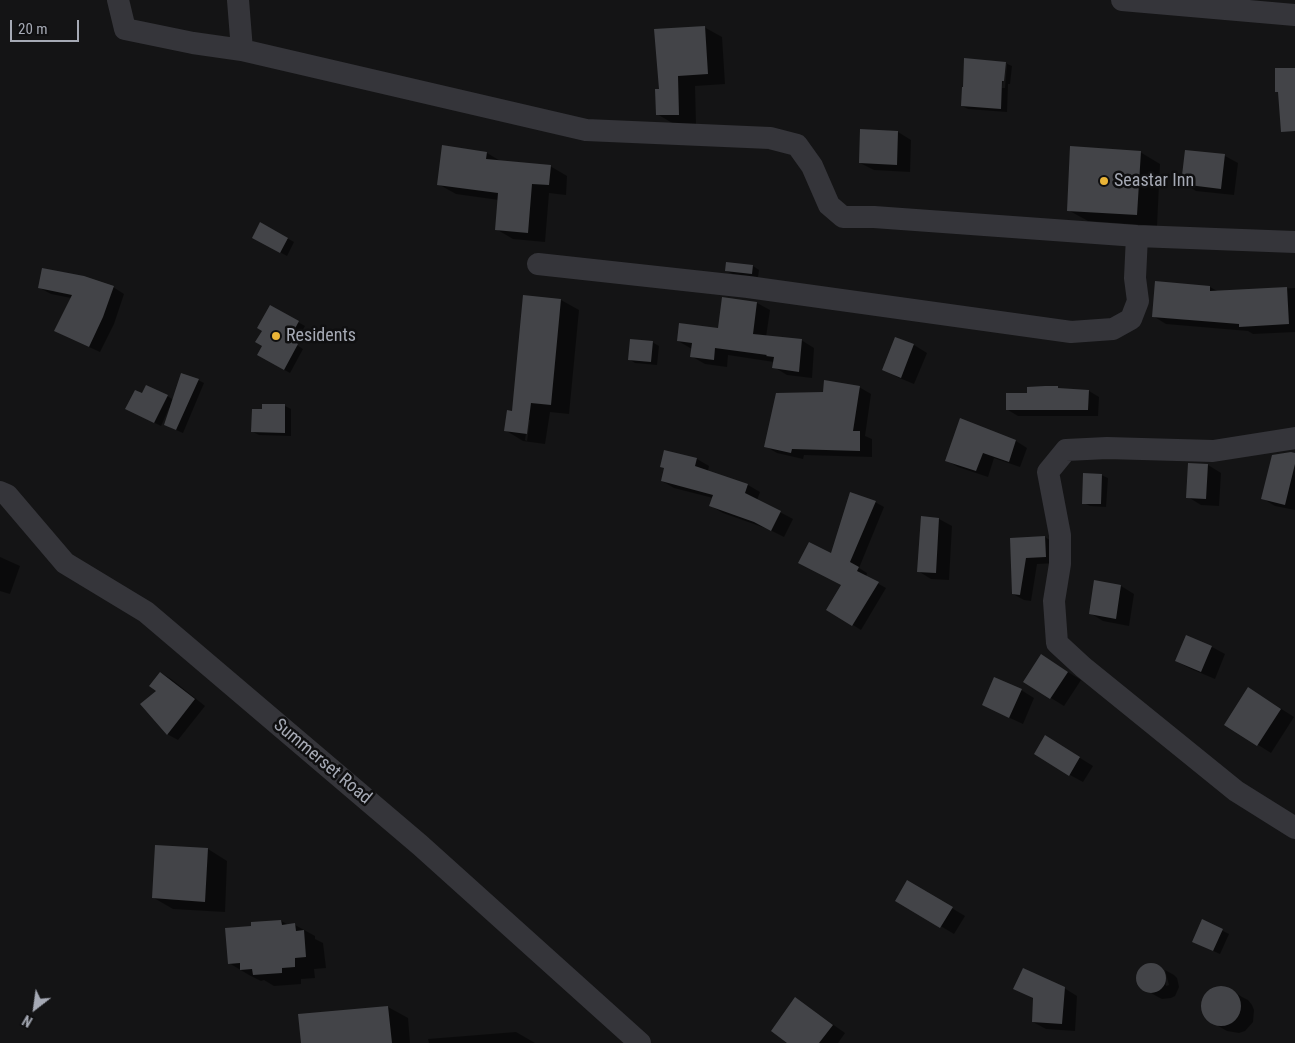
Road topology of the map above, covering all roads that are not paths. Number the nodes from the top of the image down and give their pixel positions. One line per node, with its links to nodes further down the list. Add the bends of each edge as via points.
1 (118, 0): 5 (street, via 125,29)
2 (238, 0): 5 (street)
3 (1122, 0): 4 (street)
4 (1295, 15)
5 (242, 50): 6 (street, via 586,130 770,138 796,145 812,166 829,205 843,217)
6 (1137, 236): 7 (street); 8 (street, via 1135,278 1138,302 1131,319 1114,329 1071,332 748,287)
7 (1295, 242)
8 (538, 264)
9 (1295, 438): 11 (street, via 1213,451 1066,450 1048,472 1060,535 1060,564 1054,601 1057,643 1236,791)
10 (0, 492): 12 (street, Summerset Road, via 7,495 65,563 146,612 420,845)
11 (1295, 828)
12 (640, 1043)

